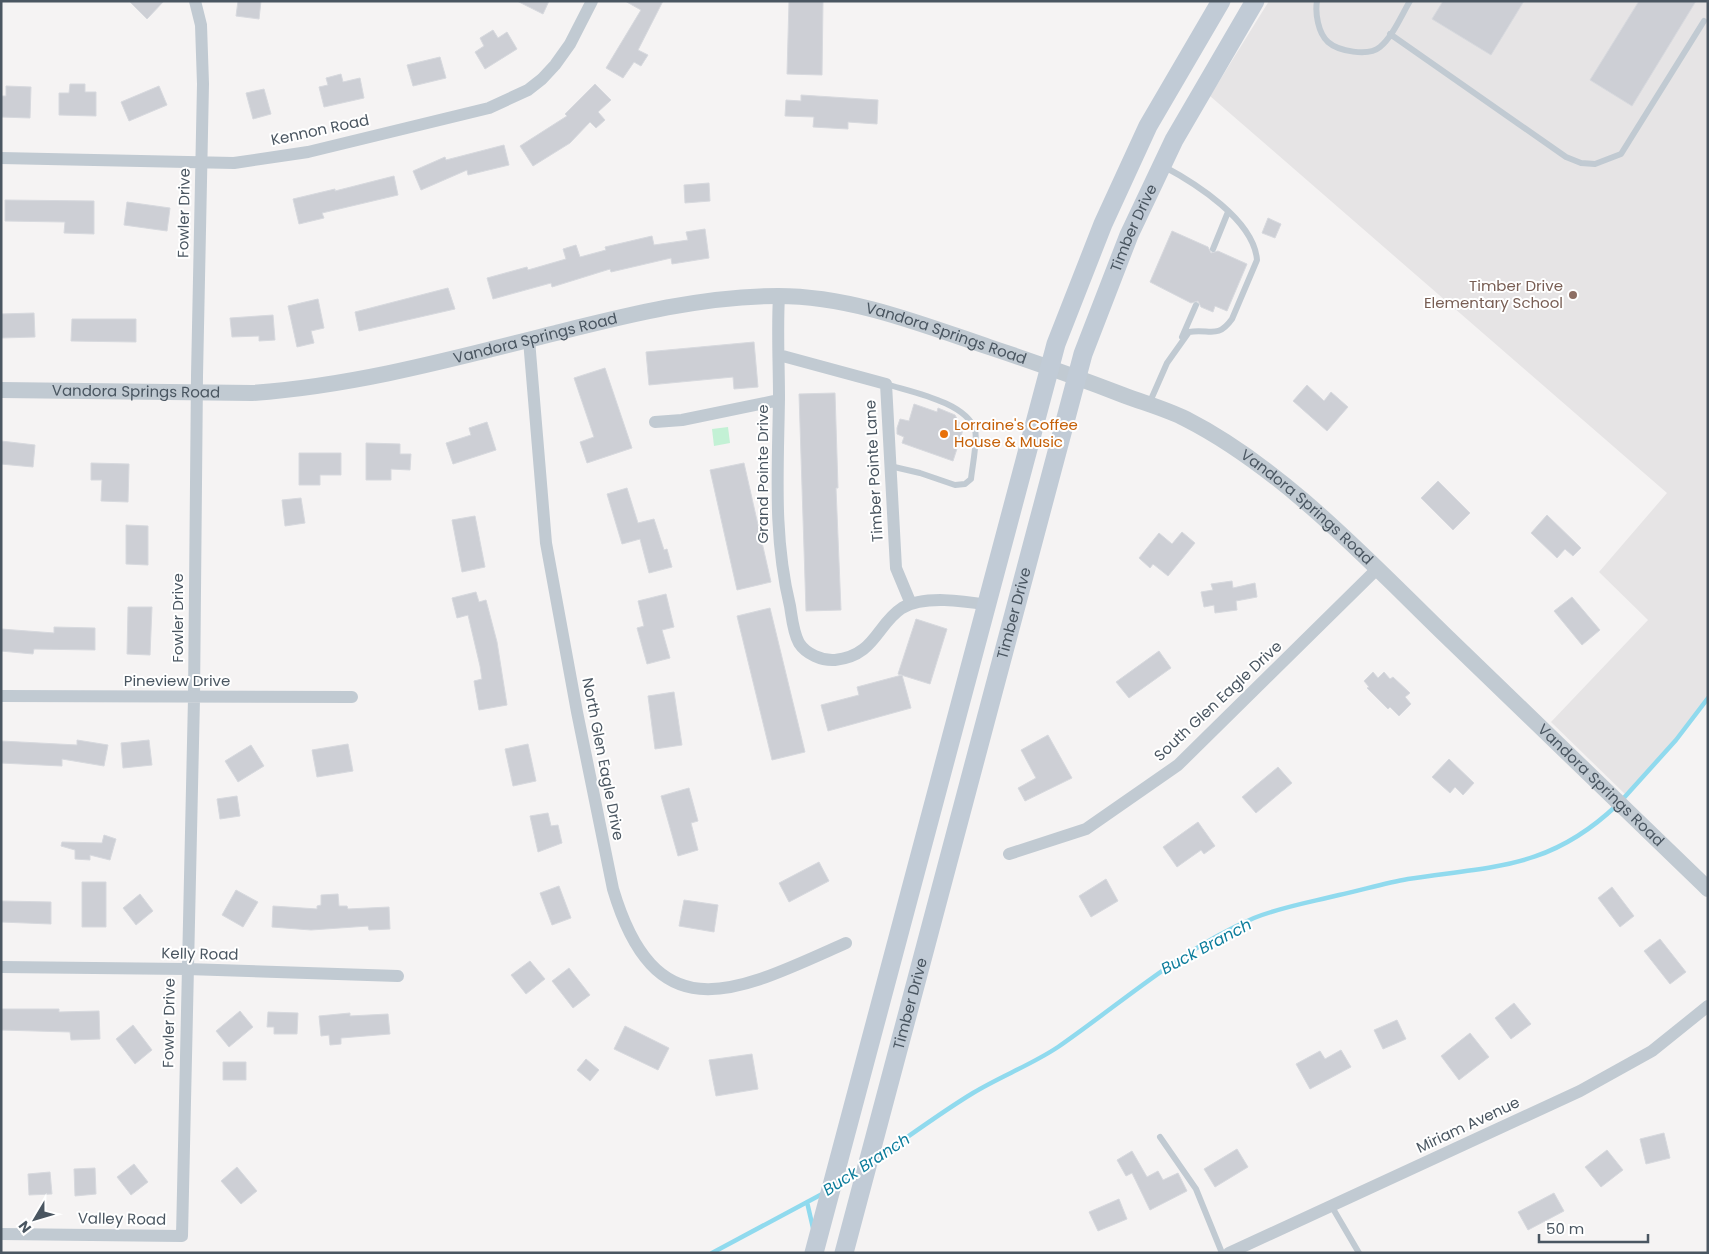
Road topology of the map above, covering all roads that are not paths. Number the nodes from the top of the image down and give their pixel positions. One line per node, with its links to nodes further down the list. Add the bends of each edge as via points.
1 (195, 1): 10 (street, Fowler Drive, via 201,26)
2 (592, 1): 10 (street, Kennon Road, via 555,65 513,99 489,108 308,152 234,163)
3 (1221, 1): 19 (main road, Timber Drive, via 1144,135 1103,224)
4 (1255, 1): 11 (main road, Timber Drive)
5 (1317, 1): 8 (lane, via 1316,14 1321,32 1327,41 1338,47 1368,52 1379,48)
6 (1410, 1): 8 (lane)
7 (1704, 21): 8 (lane, via 1621,154 1595,164 1566,157)
8 (1390, 34)
9 (1, 158): 10 (street, Kennon Road)
10 (202, 163): 23 (street, Fowler Drive)
11 (1162, 165): 12 (lane, via 1189,180); 20 (main road, Timber Drive, via 1129,235)
12 (1228, 212): 13 (lane); 17 (lane, via 1248,234 1256,250 1254,269 1226,327 1218,332 1189,332)
13 (1213, 249)
14 (779, 296): 16 (street, Vandora Springs Road, via 686,304); 18 (street, Grand Pointe Drive); 19 (street, Vandora Springs Road, via 839,301 906,319)
15 (1196, 305): 17 (lane)
16 (529, 340): 23 (street, Vandora Springs Road, via 307,388 252,393); 36 (street, North Glen Eagle Drive, via 541,493 553,589 608,865 621,916 631,938 648,964 660,972 674,981 712,991 764,979)
17 (1179, 342): 25 (lane)
18 (779, 355): 21 (street, Timber Pointe Lane); 24 (street, Grand Pointe Drive)
19 (1049, 367): 20 (street, Vandora Springs Road); 30 (main road, Timber Drive)
20 (1076, 377): 25 (street, Vandora Springs Road); 46 (main road, Timber Drive)
21 (886, 384): 27 (street, Timber Pointe Lane); 27 (lane, via 943,402 964,413 976,430 971,479 965,484 955,485)
22 (1, 390): 23 (street, Vandora Springs Road)
23 (196, 393): 33 (street, Fowler Drive)
24 (779, 400): 26 (street, via 682,420); 29 (street, Grand Pointe Drive, via 777,522 781,570 800,644 825,660 844,658 863,650 894,615)
25 (1148, 404): 28 (street, Vandora Springs Road, via 1185,418 1261,466)
26 (655, 422)
27 (890, 466): 29 (street, Timber Pointe Lane, via 896,568)
28 (1377, 569): 34 (street, South Glen Eagle Drive, via 1178,765 1086,829); 35 (street, Vandora Springs Road)
29 (911, 604): 30 (street, via 951,600)
30 (988, 605): 45 (main road, Timber Drive)
31 (1, 696): 33 (street, Pineview Drive)
32 (352, 697): 33 (street, Pineview Drive)
33 (194, 698): 38 (street, Fowler Drive)
34 (1009, 854)
35 (1708, 889)
36 (846, 943)
37 (1, 967): 38 (street, Kelly Road)
38 (187, 969): 39 (street, Kelly Road); 44 (street, Fowler Drive)
39 (398, 976)
40 (1708, 1006): 42 (street, Miriam Avenue, via 1652,1051 1580,1091)
41 (1160, 1137): 47 (lane, via 1196,1189)
42 (1332, 1207): 48 (street, Miriam Avenue); 49 (lane)
43 (1, 1234): 44 (street, Valley Road)
44 (182, 1236)
45 (814, 1253)
46 (844, 1253)
47 (1222, 1253)
48 (1229, 1253)
49 (1359, 1253)

